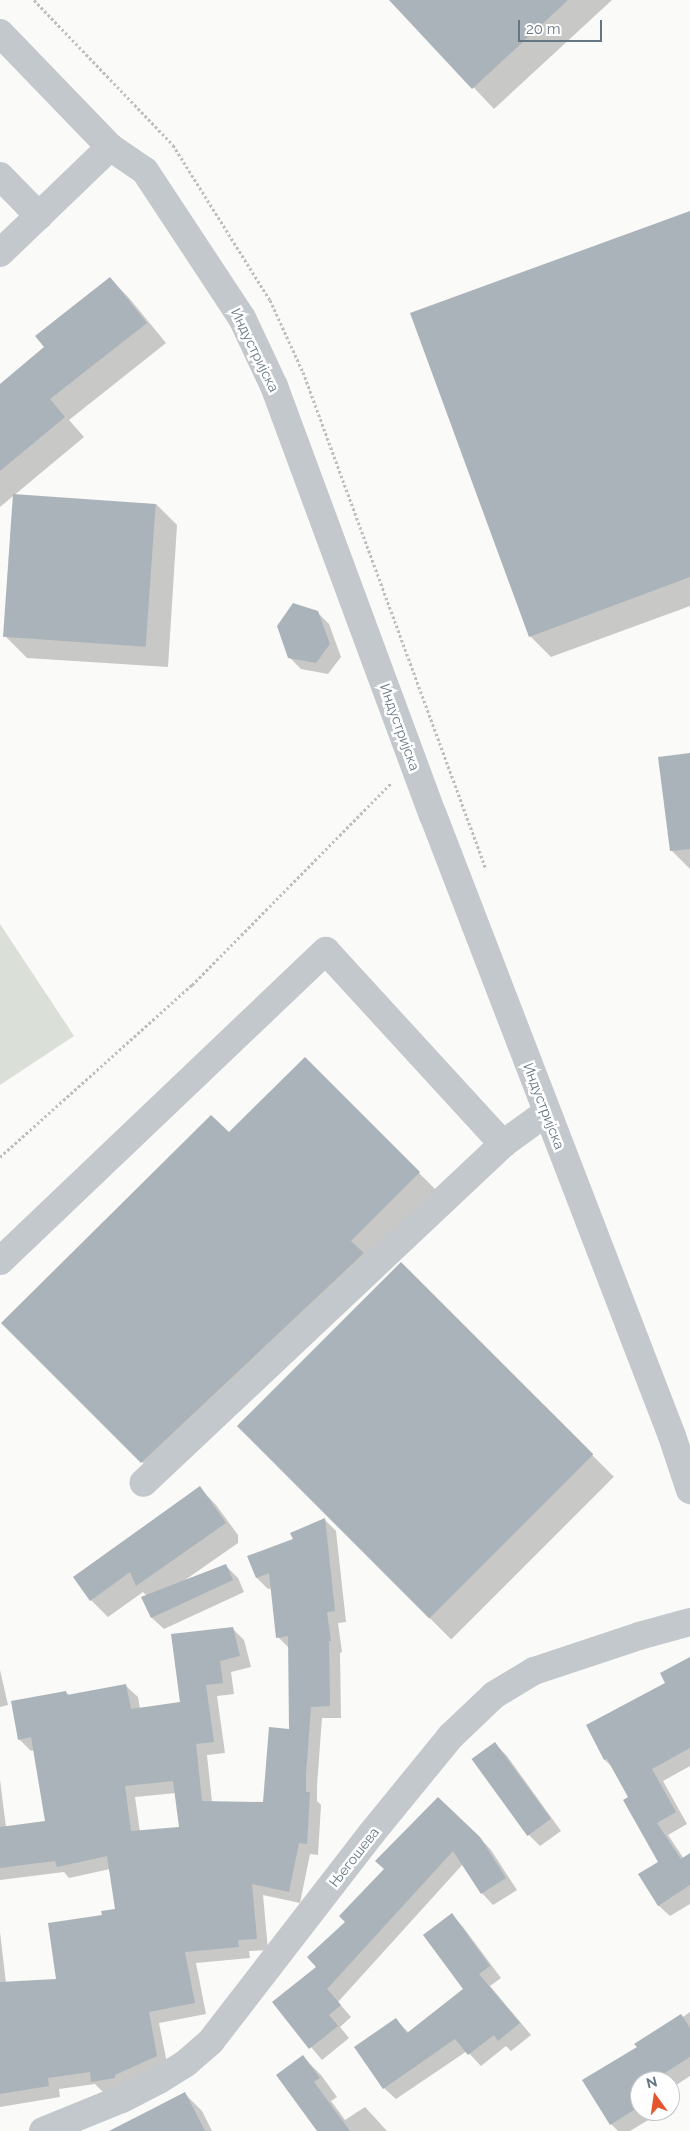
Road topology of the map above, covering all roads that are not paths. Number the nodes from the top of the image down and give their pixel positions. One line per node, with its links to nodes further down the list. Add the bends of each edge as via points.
1 (0, 33): 2 (street, Индустријска)
2 (110, 148): 4 (street); 6 (street, Индустријска, via 145,172 242,318 274,386 412,761)
3 (0, 176): 4 (street)
4 (39, 216): 5 (street)
5 (0, 253)
6 (547, 1112): 7 (street); 10 (street, Индустријска)
7 (503, 1144): 8 (street, via 326,951); 9 (street)
8 (0, 1261)
9 (143, 1483)
10 (690, 1490)
11 (690, 1622): 12 (street, Његошева, via 534,1671 494,1696 451,1736 211,2041 159,2080 122,2099)
12 (43, 2131)

